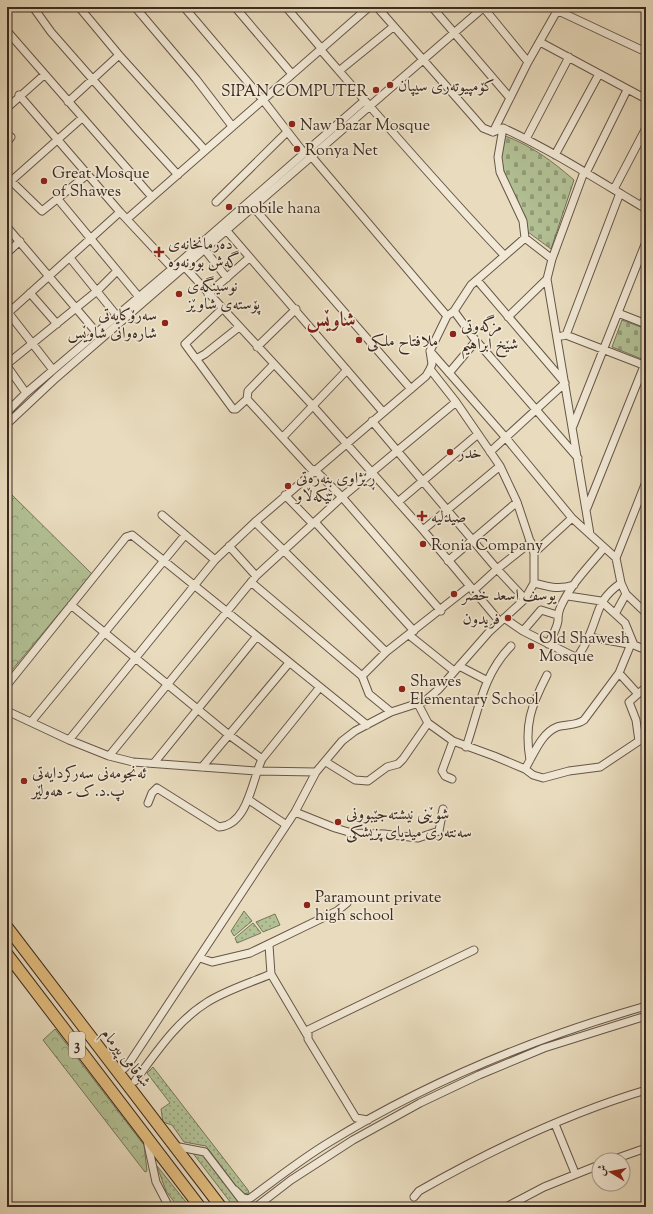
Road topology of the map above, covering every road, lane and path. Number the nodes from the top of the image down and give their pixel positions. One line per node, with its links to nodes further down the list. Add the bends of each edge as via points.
1 (33, 7): 27 (street, via 51,32)
2 (79, 7): 19 (street)
3 (135, 7): 37 (street)
4 (184, 7): 31 (street)
5 (235, 7): 24 (street)
6 (286, 7): 17 (street)
7 (369, 7): 17 (street)
8 (377, 7): 13 (street)
9 (432, 7): 15 (street)
10 (484, 7): 15 (street); 22 (street)
11 (550, 7): 12 (street)
12 (557, 11): 16 (street); 18 (street)
13 (393, 27): 21 (street); 23 (street)
14 (7, 30): 26 (street)
15 (454, 33): 21 (street); 30 (street)
16 (540, 42): 20 (street); 22 (street)
17 (321, 49): 23 (street); 24 (street)
18 (646, 52)
19 (119, 55): 27 (street); 44 (street)
20 (569, 57): 25 (street); 42 (street)
21 (423, 60): 34 (street); 41 (street, via 483,128)
22 (528, 62): 30 (street)
23 (339, 71): 34 (street)
24 (292, 74): 31 (street)
25 (599, 74): 28 (street); 46 (street)
26 (44, 75): 29 (street); 33 (street)
27 (93, 79): 33 (street); 50 (street)
28 (627, 90): 32 (street); 48 (street)
29 (19, 96): 35 (street); 43 (street)
30 (510, 98): 41 (street)
31 (263, 100): 37 (street); 40 (street)
32 (646, 100)
33 (68, 102): 36 (street)
34 (366, 104): 45 (street); 47 (street); 69 (street)
35 (7, 108)
36 (82, 118): 43 (street); 53 (street)
37 (232, 126): 44 (street)
38 (503, 128): 41 (street); 42 (street); 64 (street, via 498,157 500,172 523,221)
39 (646, 128): 52 (street)
40 (287, 132): 45 (street); 56 (street)
41 (493, 132)
42 (526, 139): 46 (street)
43 (58, 140): 49 (street); 51 (street)
44 (205, 150): 50 (street)
45 (304, 153): 73 (street)
46 (555, 155): 48 (street)
47 (312, 157): 58 (street); 91 (street)
48 (585, 172): 52 (street); 72 (street)
49 (88, 174): 54 (street); 59 (street)
50 (178, 175): 53 (street)
51 (9, 179): 54 (street, via 42,211)
52 (617, 191): 57 (street); 97 (street)
53 (152, 197): 60 (street)
54 (57, 198): 63 (street)
55 (646, 198): 57 (street)
56 (216, 202)
57 (644, 207)
58 (254, 208): 62 (street); 113 (street)
59 (120, 212): 60 (street); 63 (street)
60 (128, 219): 75 (street)
61 (7, 227): 65 (street)
62 (227, 231): 67 (street); 71 (street)
63 (90, 238): 70 (street); 74 (street)
64 (525, 238): 69 (street); 72 (street)
65 (20, 241): 68 (street); 76 (street)
66 (646, 242): 89 (street)
67 (205, 250): 73 (street); 77 (street)
68 (7, 253)
69 (504, 255): 79 (street)
70 (70, 258): 76 (street); 80 (street)
71 (249, 258): 77 (street); 86 (street)
72 (552, 259): 78 (street)
73 (182, 265): 75 (street); 82 (street)
74 (117, 271): 80 (street); 83 (street)
75 (176, 271): 83 (street); 122 (street)
76 (50, 275): 81 (street); 84 (street)
77 (227, 278): 82 (street)
78 (547, 278): 92 (street); 98 (street)
79 (477, 280): 87 (street); 92 (street)
80 (98, 291): 84 (street); 90 (street)
81 (30, 293): 88 (street); 93 (street)
82 (208, 294): 85 (street)
83 (139, 296): 90 (street)
84 (76, 309): 93 (street); 96 (street)
85 (222, 309): 95 (street); 104 (street, via 185,344)
86 (296, 309): 101 (street); 110 (street)
87 (454, 312): 91 (street); 99 (street)
88 (8, 313): 100 (street)
89 (618, 313): 94 (street); 102 (street)
90 (117, 316): 96 (street)
91 (447, 316): 103 (street)
92 (508, 317): 112 (street)
93 (57, 324): 100 (street)
94 (646, 324)
95 (238, 328): 101 (street); 104 (street)
96 (97, 333): 109 (street)
97 (566, 335): 98 (street); 102 (street)
98 (558, 338): 112 (street)
99 (476, 341): 111 (street); 118 (street)
100 (33, 344): 107 (street); 109 (street)
101 (257, 347): 105 (street)
102 (604, 350): 106 (street); 123 (street)
103 (430, 351): 108 (street); 111 (street)
104 (197, 360): 115 (street, via 232,409 236,409)
105 (274, 364): 115 (street, via 248,390); 117 (street)
106 (645, 364): 140 (street)
107 (7, 365): 114 (street)
108 (430, 369): 113 (street); 116 (street)
109 (53, 370): 114 (street)
110 (347, 370): 117 (street); 120 (street)
111 (449, 373): 126 (street)
112 (565, 383): 118 (street); 123 (street)
113 (411, 389): 120 (street)
114 (26, 393): 119 (street)
115 (247, 399): 125 (street)
116 (456, 402): 124 (street); 128 (street)
117 (313, 406): 125 (street); 127 (street)
118 (536, 410): 126 (street); 130 (street)
119 (7, 412)
120 (383, 412): 121 (street)
121 (372, 421): 127 (street); 128 (street)
122 (7, 424)
123 (573, 426): 130 (street)
124 (478, 434): 129 (street); 134 (street)
125 (283, 437): 132 (street)
126 (506, 438): 129 (street); 143 (street)
127 (346, 443): 132 (street); 133 (street)
128 (397, 452): 133 (street); 134 (street)
129 (490, 452): 131 (street)
130 (578, 458): 140 (street)
131 (500, 466): 139 (street); 141 (street)
132 (315, 470): 136 (street); 137 (street)
133 (371, 472): 137 (street); 138 (street)
134 (422, 480): 138 (street); 141 (street)
135 (646, 482): 155 (street)
136 (286, 495): 144 (street); 145 (street)
137 (342, 497): 145 (street); 173 (street)
138 (398, 502): 146 (street)
139 (517, 502): 149 (street); 150 (street)
140 (587, 508): 147 (street)
141 (448, 510): 146 (street); 149 (street)
142 (162, 515): 148 (street)
143 (572, 518): 147 (street); 154 (street)
144 (255, 522): 151 (street); 153 (street)
145 (314, 523): 153 (street); 180 (street)
146 (423, 530): 158 (street)
147 (590, 534): 152 (street)
148 (184, 535): 156 (street); 157 (street)
149 (473, 540): 158 (street); 159 (street)
150 (531, 542): 154 (street); 159 (street)
151 (229, 546): 156 (street); 160 (street)
152 (604, 548): 155 (street); 164 (street)
153 (283, 550): 160 (street); 187 (street)
154 (534, 553): 162 (street)
155 (616, 558): 163 (street)
156 (215, 560): 165 (street)
157 (163, 561): 165 (street); 171 (street, via 132,536 126,537); 179 (street)
158 (448, 561): 166 (street)
159 (497, 569): 166 (street); 169 (street)
160 (256, 576): 161 (street)
161 (251, 582): 172 (street); 193 (street)
162 (534, 583): 164 (street, via 554,589); 169 (street)
163 (621, 583): 167 (street); 170 (street, via 609,591)
164 (574, 585): 168 (street)
165 (195, 586): 172 (street); 188 (street)
166 (472, 588): 173 (street); 177 (street)
167 (626, 594): 174 (street); 175 (street)
168 (568, 596): 170 (street); 176 (street)
169 (524, 599): 177 (street)
170 (601, 601): 175 (street); 182 (street)
171 (71, 605): 179 (street); 196 (street)
172 (226, 611): 181 (street); 195 (street)
173 (441, 611): 180 (street)
174 (646, 613)
175 (615, 614): 184 (street, via 628,629)
176 (557, 615): 178 (street, via 541,610); 183 (street, via 558,621)
177 (502, 620): 178 (street); 190 (street)
178 (523, 631): 183 (street)
179 (105, 632): 188 (street); 204 (street)
180 (411, 633): 187 (street); 190 (street)
181 (257, 636): 189 (street); 201 (street)
182 (589, 637): 183 (street, via 577,658); 184 (street)
183 (548, 644)
184 (632, 645): 186 (street); 191 (street)
185 (511, 646): 194 (street)
186 (646, 650)
187 (386, 652): 193 (street)
188 (136, 657): 195 (street); 208 (street)
189 (289, 663): 197 (street); 207 (street)
190 (457, 668): 194 (street); 200 (street, via 439,689)
191 (619, 673): 199 (street); 214 (street, via 584,720 555,728 546,735)
192 (547, 675): 214 (street, via 529,718)
193 (362, 676): 203 (street, via 369,694)
194 (486, 680): 211 (street)
195 (167, 684): 201 (street); 212 (street)
196 (7, 685)
197 (320, 687): 206 (street); 213 (street)
198 (646, 687): 199 (street)
199 (638, 694): 209 (street, via 629,702)
200 (418, 704): 203 (street); 205 (street)
201 (198, 708): 207 (street); 216 (street)
202 (7, 711): 204 (street)
203 (391, 712): 206 (street)
204 (31, 722): 208 (street)
205 (428, 723): 210 (street); 215 (street, via 398,764 387,767 368,781 355,780)
206 (367, 725): 215 (street, via 342,741)
207 (229, 735): 213 (street); 217 (street)
208 (69, 740): 212 (street)
209 (643, 740): 218 (street, via 600,767 543,778)
210 (453, 741): 211 (street); 221 (street, via 442,770 445,776)
211 (466, 747): 218 (street)
212 (109, 756): 216 (street, via 133,762)
213 (262, 759): 219 (street)
214 (530, 760): 218 (street)
215 (326, 762): 220 (street)
216 (154, 763): 217 (street)
217 (202, 767): 219 (street)
218 (525, 769)
219 (257, 771): 220 (street); 222 (street)
220 (316, 772): 225 (street)
221 (452, 779)
222 (249, 800): 223 (street, via 234,821 226,827 220,827 157,788); 226 (street)
223 (148, 803)
224 (443, 809): 225 (street, via 440,831 418,838 352,833)
225 (295, 812): 226 (street)
226 (286, 824): 232 (street)
227 (347, 903): 229 (street, via 338,911)
228 (7, 927): 237 (highway, شەقامی پیرمام / 3)
229 (269, 945): 232 (street, via 250,953 212,962); 233 (street)
230 (474, 950): 236 (street, via 311,1027)
231 (7, 954): 244 (highway, شەقامی پیرمام / 3)
232 (200, 958): 237 (street, via 128,1065)
233 (271, 974): 236 (street); 238 (street, via 206,1002 188,1016 170,1034)
234 (646, 1006): 241 (street, via 566,1030 498,1056 439,1083)
235 (646, 1016): 247 (street, via 576,1037 492,1069 420,1103)
236 (307, 1035): 240 (street)
237 (119, 1073): 246 (highway, شەقامی پیرمام / 3)
238 (135, 1081)
239 (646, 1090): 242 (street)
240 (344, 1101): 241 (street, via 356,1118); 243 (street, via 352,1120)
241 (369, 1120): 243 (street)
242 (555, 1124): 253 (street); 255 (street, via 512,1141 454,1171 417,1192)
243 (350, 1131): 245 (street)
244 (146, 1135): 256 (street, via 154,1175); 257 (highway, شەقامی پیرمام / 3)
245 (336, 1138): 247 (street, via 321,1150 320,1155 325,1156); 250 (street)
246 (174, 1146): 254 (street, via 206,1152); 258 (highway, شەقامی پیرمام / 3)
247 (341, 1148): 251 (street)
248 (646, 1148): 249 (street)
249 (631, 1153)
250 (297, 1164): 251 (street, via 313,1158); 254 (street, via 249,1198 243,1198)
251 (313, 1167): 260 (street)
252 (591, 1168): 253 (street)
253 (575, 1173): 261 (street, via 544,1186)
254 (235, 1190): 259 (street)
255 (414, 1197)
256 (169, 1207)
257 (200, 1207)
258 (221, 1207)
259 (247, 1207)
260 (256, 1207)
261 (506, 1207)

